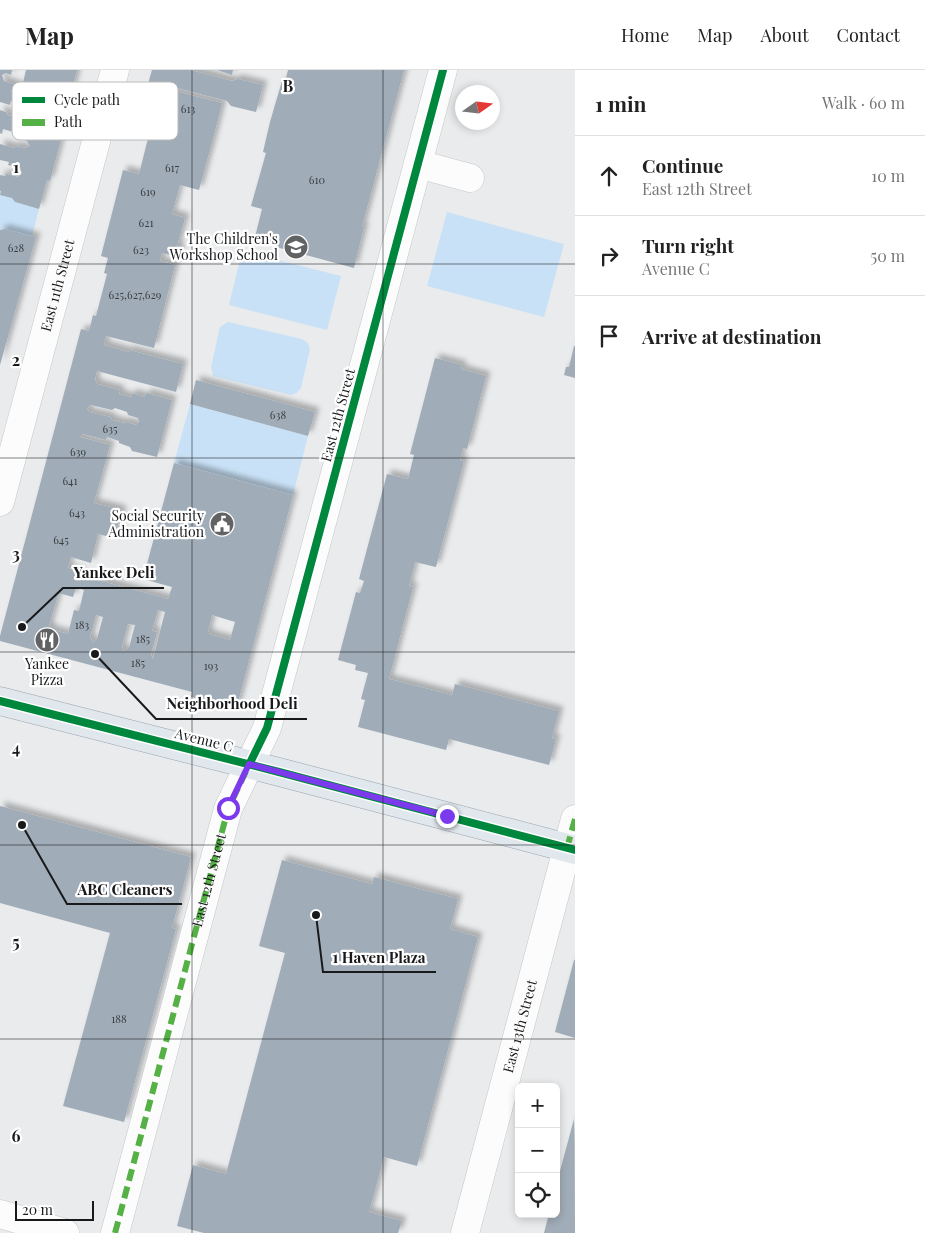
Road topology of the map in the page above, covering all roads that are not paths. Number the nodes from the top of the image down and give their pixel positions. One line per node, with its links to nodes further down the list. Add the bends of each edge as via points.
1 (443, 70): 3 (street, East 12th Street)
2 (96, 140): 5 (street, East 11th Street)
3 (418, 164): 4 (street); 7 (street, East 12th Street, via 267,728)
4 (470, 178)
5 (0, 502)
6 (0, 702): 7 (main road, Avenue C)
7 (249, 764): 9 (main road, Avenue C); 12 (street, East 12th Street, via 228,808)
8 (575, 819): 9 (street, East 13th Street)
9 (571, 849): 13 (street, East 13th Street)
10 (0, 1214): 11 (street)
11 (65, 1233)
12 (115, 1233)
13 (464, 1233)

